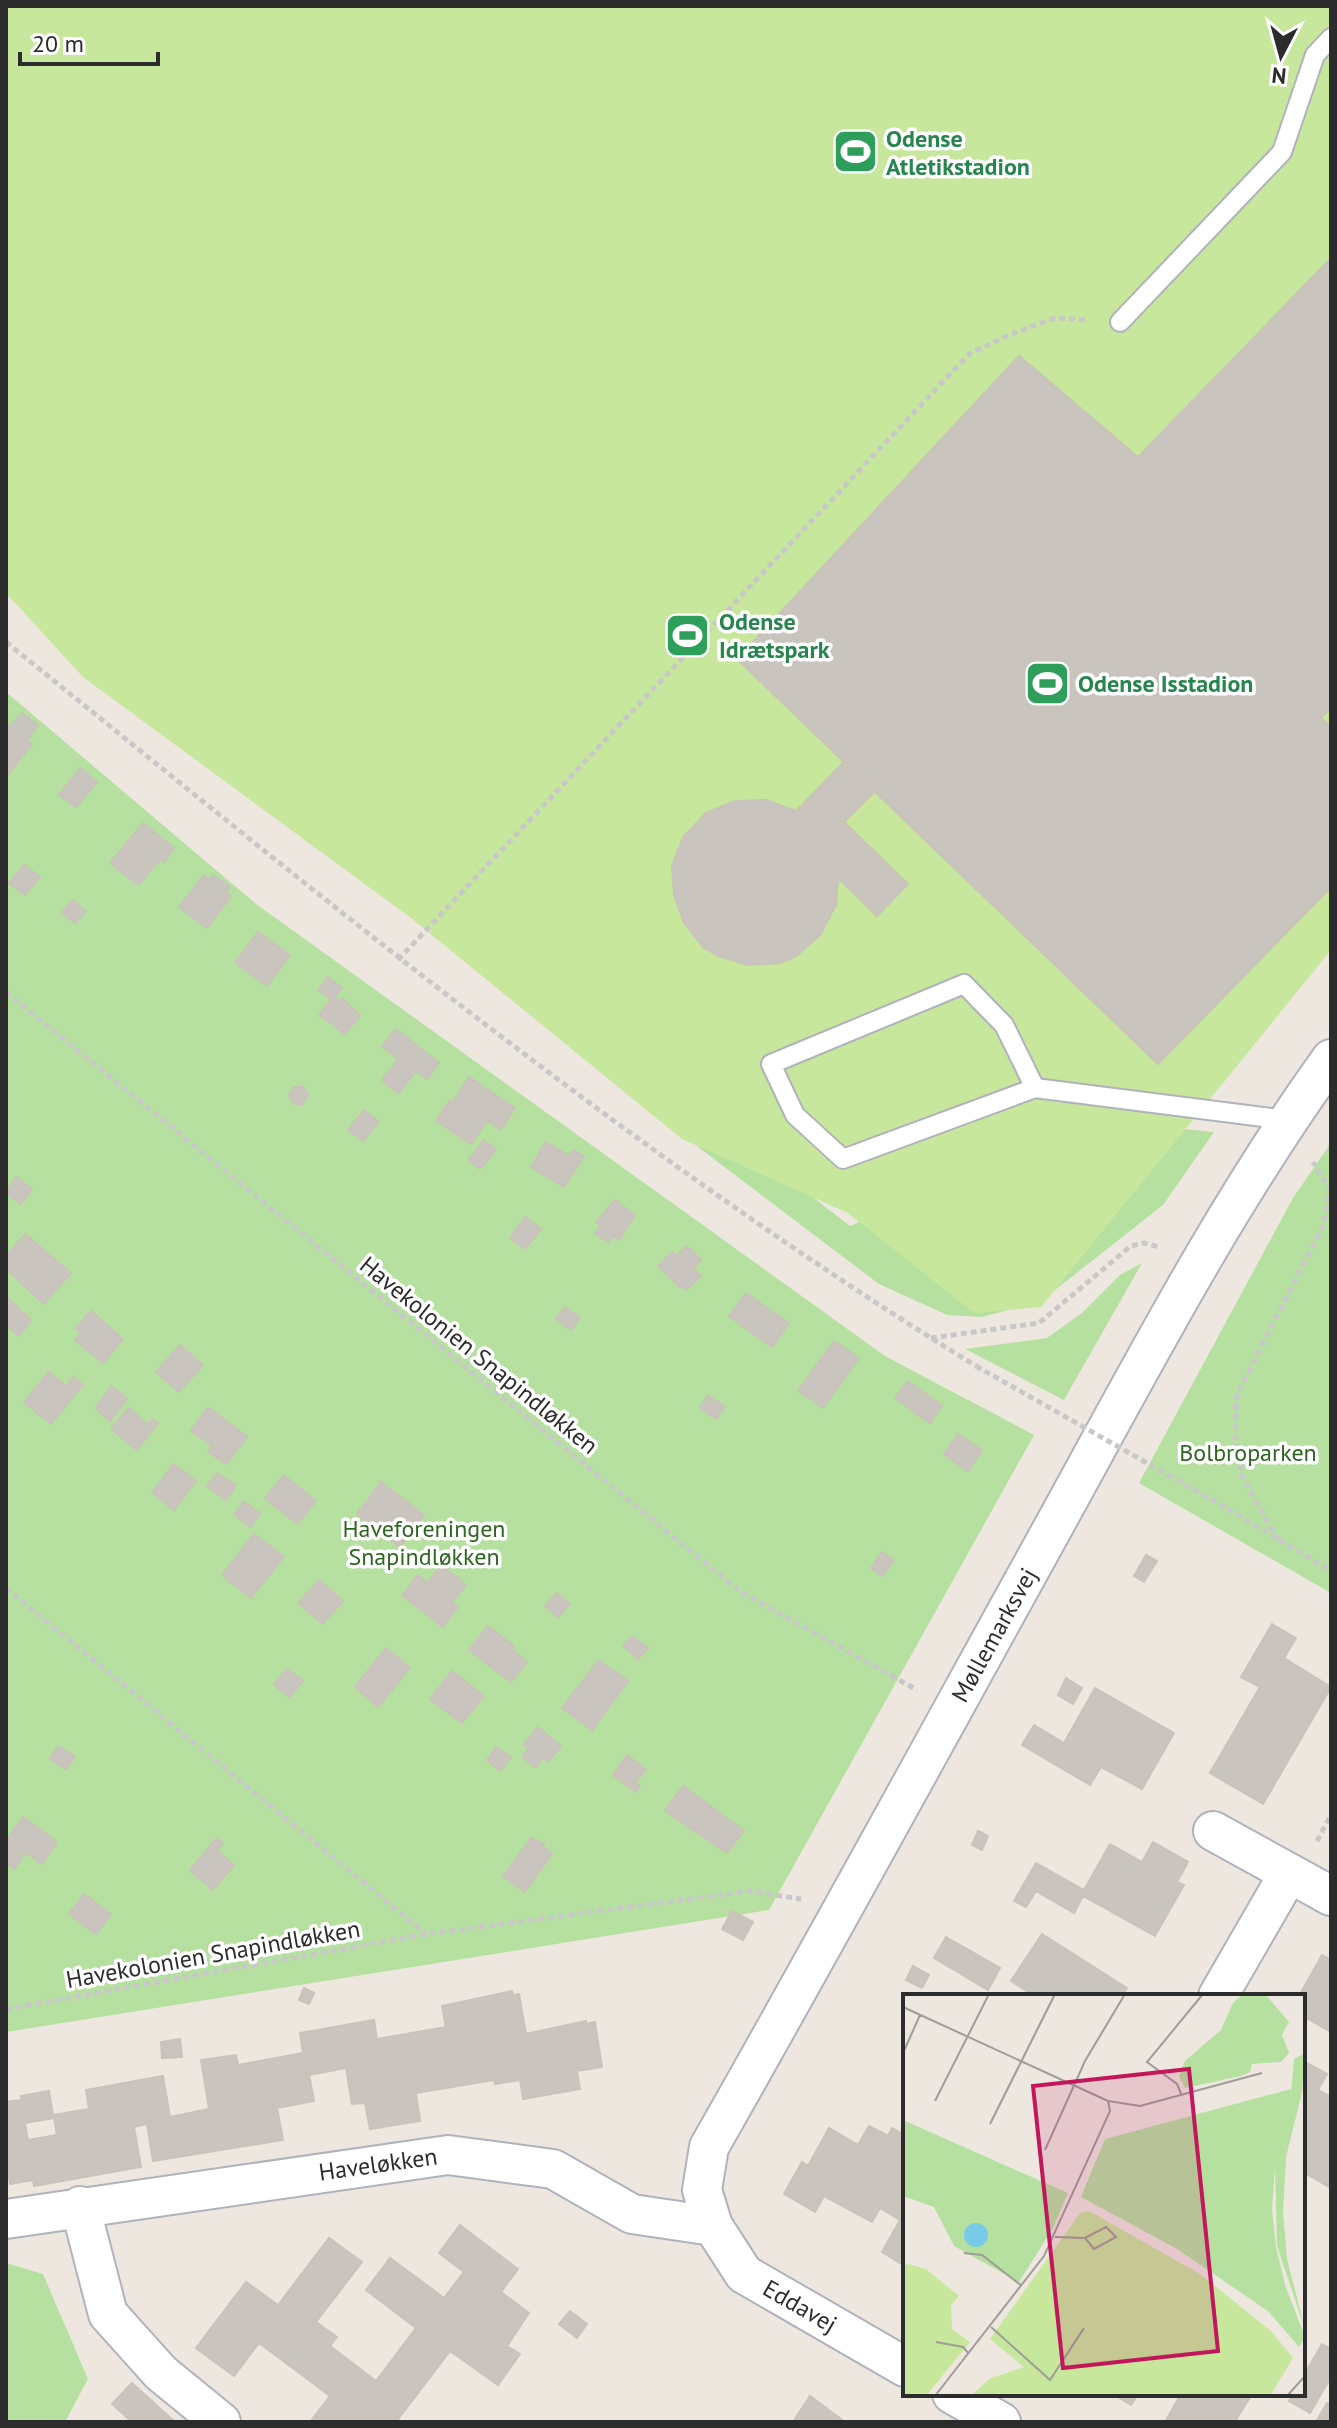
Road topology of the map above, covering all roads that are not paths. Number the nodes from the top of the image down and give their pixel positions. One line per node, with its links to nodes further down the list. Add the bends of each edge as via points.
1 (1331, 38): 2 (lane, via 1315,55 1282,152)
2 (1120, 322)
3 (1331, 1059): 5 (street, Møllemarksvej)
4 (1035, 1088): 4 (lane, via 843,1159 795,1115 771,1064 964,984 1004,1025); 5 (lane)
5 (1287, 1120): 12 (street, Møllemarksvej, via 1198,1263 709,2147 702,2190)
6 (1213, 1831): 7 (street)
7 (1289, 1873): 8 (street); 9 (street)
8 (1331, 1896)
9 (1219, 1994)
10 (80, 2206): 11 (street, Haveløkken); 12 (street, Haveløkken, via 448,2155 553,2169 632,2214); 14 (street, via 108,2314 161,2373)
11 (6, 2219)
12 (713, 2226): 13 (street, Eddavej, via 744,2274)
13 (903, 2366)
14 (221, 2422)

